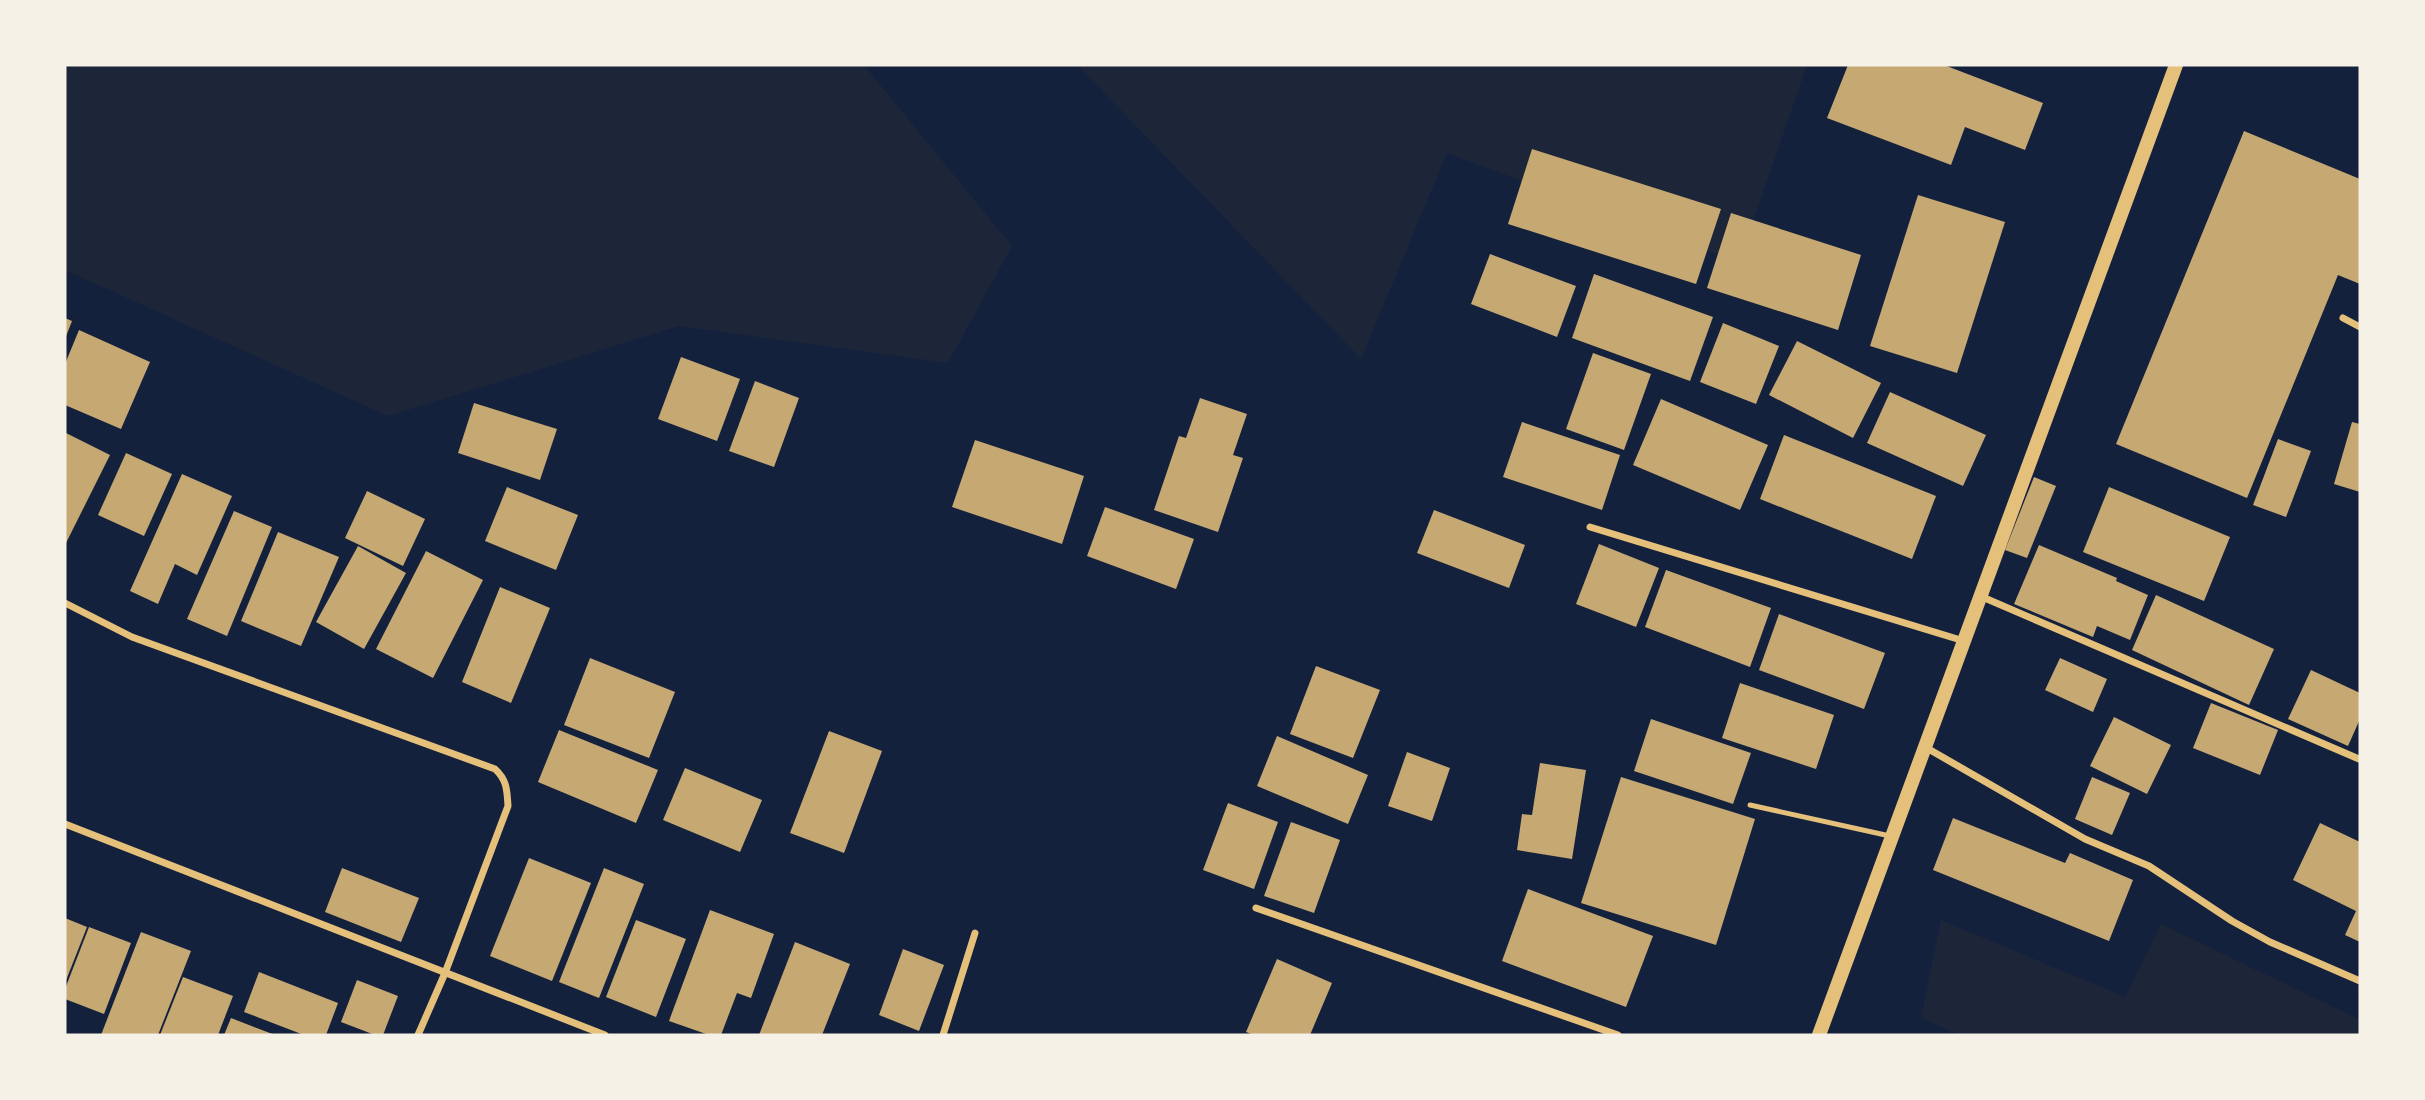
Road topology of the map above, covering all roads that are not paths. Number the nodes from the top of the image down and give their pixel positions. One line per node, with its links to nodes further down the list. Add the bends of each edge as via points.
1 (2176, 65): 5 (main road)
2 (2343, 318): 3 (street)
3 (2360, 327)
4 (1590, 527): 7 (street)
5 (1980, 596): 7 (main road); 9 (street)
6 (65, 603): 15 (street, via 132,637 495,769 507,785 508,806)
7 (1964, 641): 8 (main road)
8 (1925, 747): 12 (main road); 16 (street, via 2085,839 2148,866 2270,942)
9 (2359, 760)
10 (1750, 805): 12 (lane)
11 (65, 824): 15 (street)
12 (1892, 836): 21 (main road)
13 (1256, 908): 20 (street)
14 (975, 933): 19 (street)
15 (446, 973): 17 (street); 18 (street)
16 (2360, 981)
17 (418, 1035)
18 (605, 1035)
19 (943, 1035)
20 (1618, 1035)
21 (1819, 1035)

